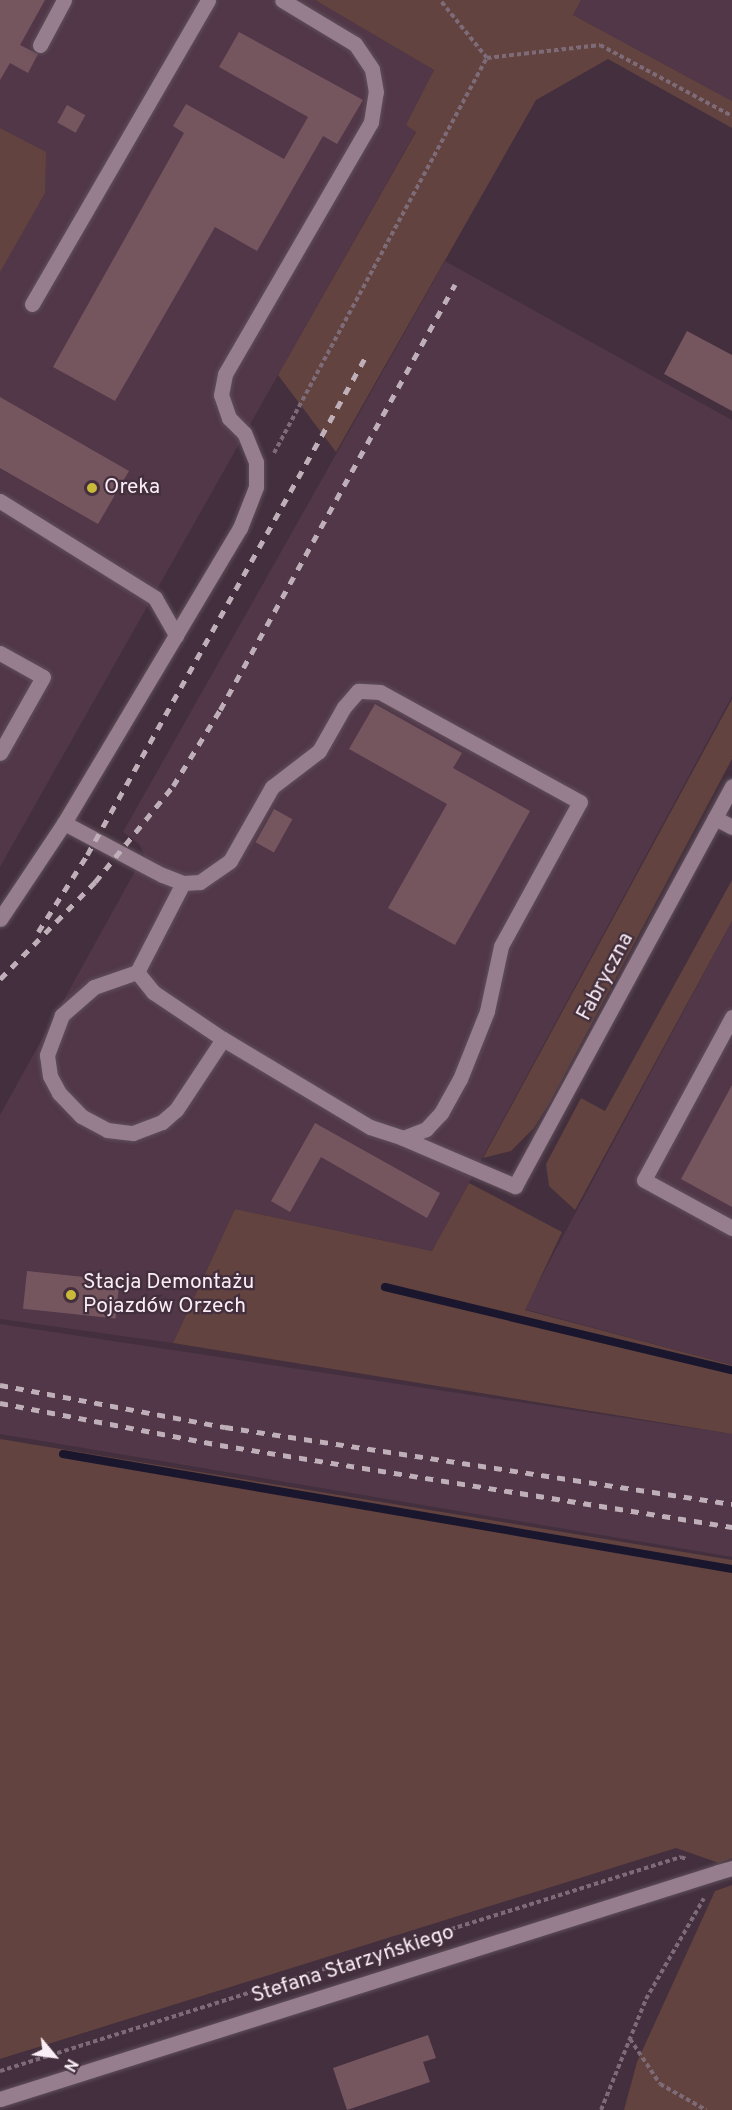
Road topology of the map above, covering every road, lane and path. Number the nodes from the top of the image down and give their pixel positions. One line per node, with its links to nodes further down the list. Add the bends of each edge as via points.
1 (64, 0): 5 (street)
2 (208, 0): 8 (street)
3 (282, 0): 11 (street, via 355,44 372,69 376,92 371,122 225,374 221,395 229,418 244,433 256,462 256,487 240,528)
4 (441, 0): 6 (path)
5 (40, 45)
6 (488, 58): 7 (path, via 600,45); 9 (path)
7 (732, 116)
8 (32, 303)
9 (272, 456)
10 (0, 501): 11 (street, via 155,598)
11 (176, 635): 16 (street)
12 (0, 653): 13 (street, via 43,678)
13 (0, 753)
14 (732, 786): 15 (street, Fabryczna)
15 (715, 818): 17 (street); 23 (street, Fabryczna, via 515,1186)
16 (64, 823): 18 (street, via 140,865); 19 (street)
17 (732, 827)
18 (183, 883): 20 (street); 23 (street, via 200,882 230,861 272,787 319,751 344,707 358,692 380,692 580,802 501,946 487,1011 460,1080 441,1113 426,1129)
19 (0, 920)
20 (137, 972): 22 (street, via 153,992); 22 (street, via 94,987 73,1002 54,1030 47,1055 50,1076 59,1093 81,1116 107,1130 133,1133 162,1122 185,1098)
21 (732, 1017): 24 (street, via 644,1180)
22 (223, 1039): 23 (street, via 370,1127)
23 (403, 1138)
24 (732, 1228)
25 (725, 1870): 26 (path, via 646,1999); 27 (path, via 681,1857); 28 (street, Stefana Starzyńskiego)
26 (629, 2038): 29 (path); 30 (path, via 660,2084)
27 (0, 2071)
28 (0, 2099)
29 (601, 2110)
30 (706, 2110)

